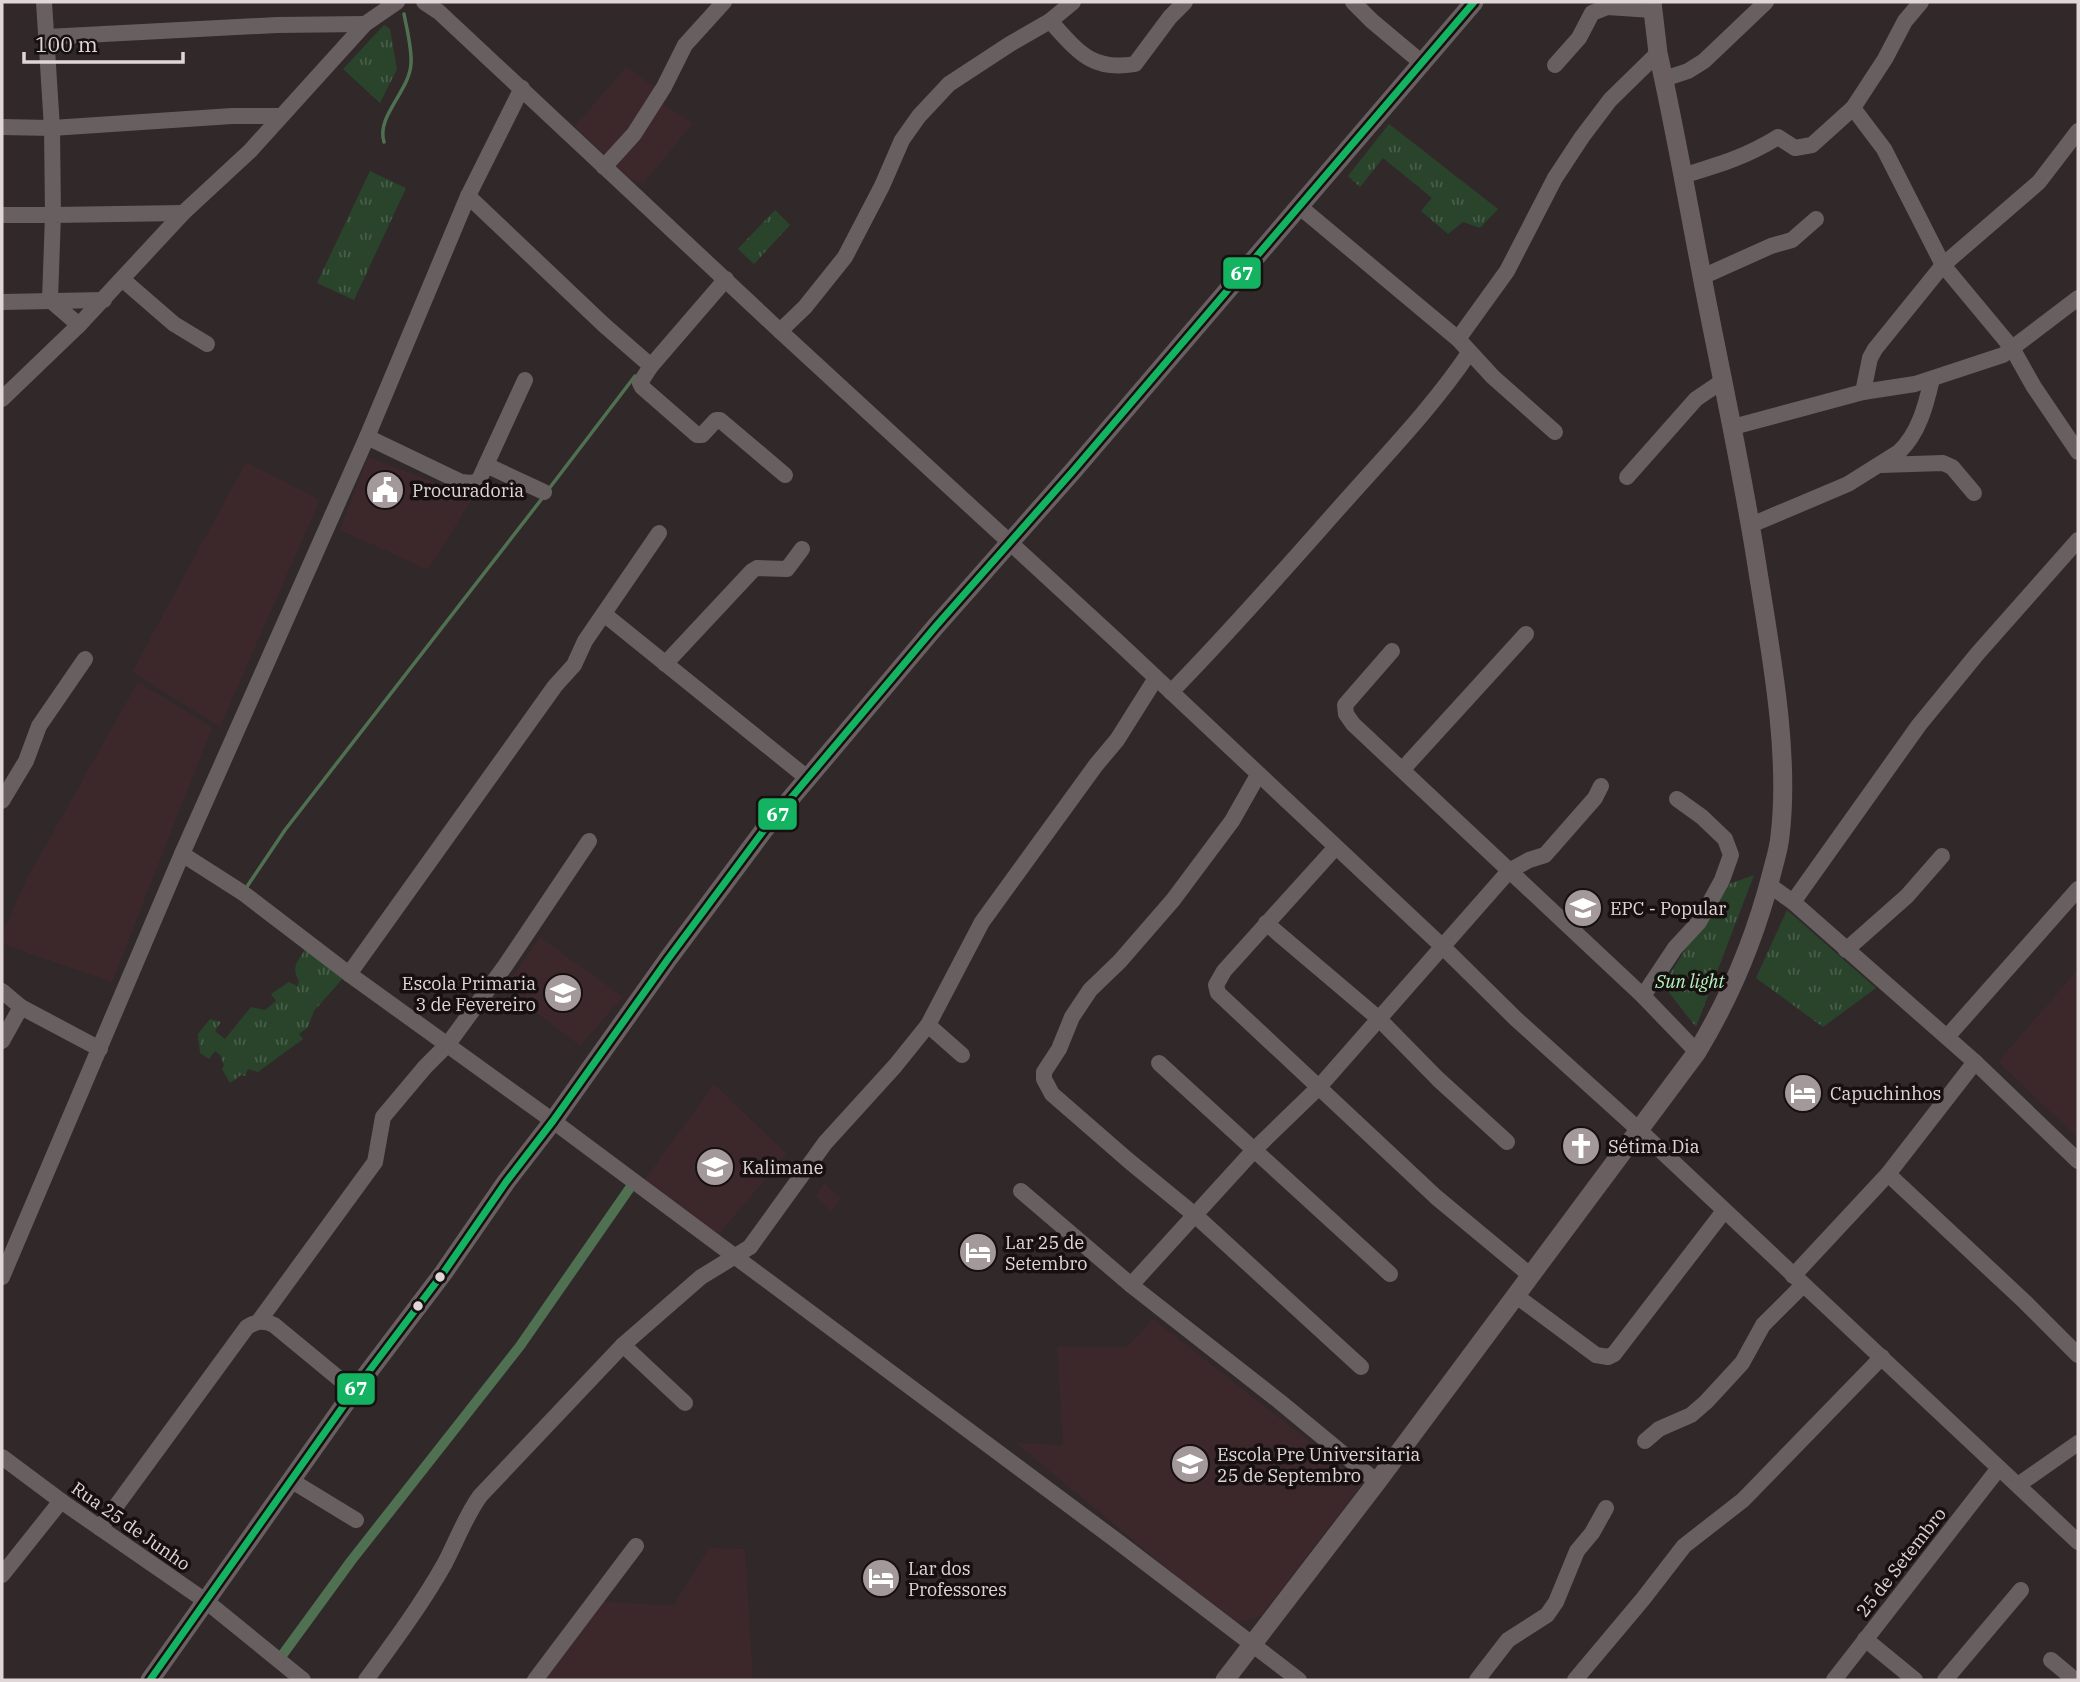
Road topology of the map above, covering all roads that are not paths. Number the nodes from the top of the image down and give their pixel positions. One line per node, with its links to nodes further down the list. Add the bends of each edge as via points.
1 (44, 2): 15 (street)
2 (397, 2): 14 (street)
3 (424, 2): 12 (street)
4 (724, 2): 26 (street, via 685,44 634,134)
5 (1073, 2): 13 (street)
6 (1185, 2): 13 (street, via 1135,64 1123,66 1091,61)
7 (1353, 2): 17 (street)
8 (1474, 2): 17 (main road)
9 (1766, 2): 19 (street, via 1704,61)
10 (1921, 2): 21 (street)
11 (1652, 6): 16 (main road); 18 (street, via 1607,7 1592,13 1579,38)
12 (443, 7): 20 (street)
13 (1050, 20): 43 (street, via 950,84 919,116 902,140 845,257)
14 (365, 24): 15 (street); 22 (street)
15 (47, 37): 24 (street)
16 (1658, 53): 19 (main road); 44 (street, via 1610,100 1581,137 1507,271)
17 (1422, 63): 29 (main road)
18 (1555, 65)
19 (1664, 79): 27 (main road)
20 (522, 88): 26 (street); 28 (street)
21 (1853, 108): 27 (street, via 1812,145 1795,148 1778,137 1739,159); 34 (street, via 1884,149)
22 (280, 116): 24 (street); 30 (street, via 250,151)
23 (2, 127): 24 (street)
24 (52, 128): 32 (street)
25 (2078, 131): 34 (street, via 2039,182)
26 (604, 167): 37 (street)
27 (1682, 176): 35 (main road)
28 (468, 196): 48 (street); 56 (street)
29 (1300, 207): 44 (street); 67 (main road)
30 (183, 213): 32 (street); 36 (street)
31 (2, 215): 32 (street)
32 (54, 215): 39 (street)
33 (1816, 219): 35 (street, via 1793,240)
34 (1943, 265): 46 (street); 53 (street, via 1875,349)
35 (1702, 277): 51 (main road)
36 (122, 279): 40 (street); 45 (street, via 166,318)
37 (726, 279): 43 (street); 48 (street)
38 (2078, 298): 46 (street)
39 (50, 300): 40 (street); 41 (street); 42 (street)
40 (104, 300): 42 (street)
41 (2, 302)
42 (79, 325): 52 (street)
43 (780, 331): 67 (street)
44 (1458, 339): 47 (street)
45 (207, 344)
46 (2012, 348): 49 (street); 57 (street)
47 (1469, 353): 55 (street); 75 (street, via 1380,462)
48 (652, 366): 60 (street, via 640,385 697,435 720,420)
49 (1932, 379): 53 (street); 59 (street, via 1920,422 1906,446)
50 (525, 380): 58 (street)
51 (1724, 380): 54 (main road); 61 (street, via 1696,399)
52 (5, 392)
53 (1863, 392): 54 (street)
54 (1733, 426): 64 (main road)
55 (1555, 432)
56 (367, 437): 58 (street, via 461,482 479,480); 84 (street)
57 (2078, 453)
58 (486, 465): 62 (street)
59 (1879, 465): 63 (street, via 1943,463); 64 (street, via 1848,484)
60 (785, 475)
61 (1627, 477)
62 (544, 492)
63 (1974, 493)
64 (1751, 524): 87 (main road, via 1774,681 1782,787 1780,837)
65 (659, 533): 69 (street)
66 (2078, 540): 89 (street, via 1919,724)
67 (1010, 544): 74 (street); 78 (main road)
68 (802, 549): 73 (street, via 787,569 752,571)
69 (604, 614): 73 (street); 93 (street, via 573,665)
70 (1526, 634): 76 (street)
71 (1392, 651): 76 (street, via 1344,709 1353,724)
72 (85, 659): 81 (street, via 39,726 26,761)
73 (665, 664): 78 (street)
74 (1156, 678): 75 (street); 98 (street, via 1117,740 982,922)
75 (1171, 692): 77 (street)
76 (1403, 769): 86 (street)
77 (1258, 775): 83 (street); 116 (street, via 1233,821 1173,900 1090,990 1044,1072 1052,1094)
78 (806, 777): 108 (main road, via 668,959)
79 (1601, 786): 86 (street, via 1545,855)
80 (1677, 799): 95 (street, via 1725,839 1731,855 1723,880 1699,922)
81 (2, 801)
82 (589, 841): 101 (street)
83 (1335, 848): 90 (street); 91 (street)
84 (182, 854): 93 (street, via 243,893); 102 (street)
85 (1942, 856): 92 (street, via 1907,896)
86 (1509, 872): 91 (street); 95 (street)
87 (1769, 885): 89 (street); 103 (main road, via 1736,977)
88 (2078, 888): 99 (street)
89 (1793, 902): 92 (street)
90 (1266, 923): 97 (street); 107 (street, via 1224,971 1216,985 1218,993)
91 (1444, 948): 97 (street); 109 (street)
92 (1846, 950): 99 (street)
93 (349, 974): 101 (street)
94 (2, 990): 96 (street)
95 (1643, 996): 103 (street)
96 (21, 1007): 100 (street); 102 (street)
97 (1378, 1018): 107 (street); 110 (street)
98 (928, 1025): 104 (street); 117 (street, via 825,1143 750,1247)
99 (1947, 1037): 105 (street)
100 (2, 1041)
101 (448, 1044): 108 (street); 124 (street, via 383,1117 375,1162)
102 (100, 1049): 120 (street)
103 (1697, 1052): 109 (main road)
104 (962, 1055)
105 (1975, 1062): 112 (street); 113 (street)
106 (1158, 1063): 111 (street)
107 (1319, 1087): 111 (street); 119 (street, via 1436,1197)
108 (554, 1121): 117 (street); 129 (main road)
109 (1639, 1130): 115 (street); 119 (main road)
110 (1507, 1142)
111 (1255, 1149): 116 (street); 118 (street)
112 (2078, 1161)
113 (1888, 1174): 121 (street); 126 (street)
114 (1021, 1191): 122 (street)
115 (1724, 1211): 121 (street); 123 (street, via 1608,1357 1596,1355)
116 (1196, 1216): 122 (street); 128 (street)
117 (733, 1257): 125 (street, via 701,1277); 148 (street)
118 (1390, 1274)
119 (1530, 1275): 123 (main road)
120 (2, 1278)
121 (1798, 1281): 127 (street); 131 (street, via 1763,1325 1742,1363 1706,1402)
122 (1131, 1285): 136 (street)
123 (1515, 1295): 136 (main road)
124 (259, 1321): 129 (street, via 274,1325); 141 (street, via 247,1327)
125 (623, 1345): 130 (street); 152 (street, via 480,1496 445,1563)
126 (2078, 1355)
127 (1882, 1357): 134 (street); 157 (street, via 1742,1500 1684,1546)
128 (1361, 1367)
129 (355, 1391): 135 (main road)
130 (685, 1403)
131 (1645, 1441)
132 (2078, 1443): 137 (street)
133 (2, 1457): 138 (street, Rua 25 de Junho)
134 (1999, 1468): 137 (street); 147 (street, 25 de Setembro)
135 (292, 1481): 140 (street); 146 (main road)
136 (1377, 1482): 148 (main road)
137 (2018, 1485): 142 (street)
138 (61, 1501): 141 (street, Rua 25 de Junho); 144 (street)
139 (1606, 1508): 156 (street, via 1577,1551 1547,1615 1508,1640)
140 (355, 1521)
141 (100, 1528): 146 (street, Rua 25 de Junho)
142 (2078, 1542)
143 (636, 1546): 153 (street)
144 (2, 1575)
145 (2021, 1590): 160 (street)
146 (206, 1602): 150 (main road); 151 (street, Rua 25 de Junho)
147 (1865, 1639): 158 (street, 25 de Setembro); 159 (street)
148 (1253, 1643): 154 (main road); 155 (street)
149 (2051, 1660): 161 (street)
150 (149, 1680)
151 (303, 1680)
152 (366, 1680)
153 (535, 1680)
154 (1225, 1680)
155 (1299, 1680)
156 (1478, 1680)
157 (1575, 1680)
158 (1834, 1680)
159 (1914, 1680)
160 (1945, 1680)
161 (2075, 1680)

